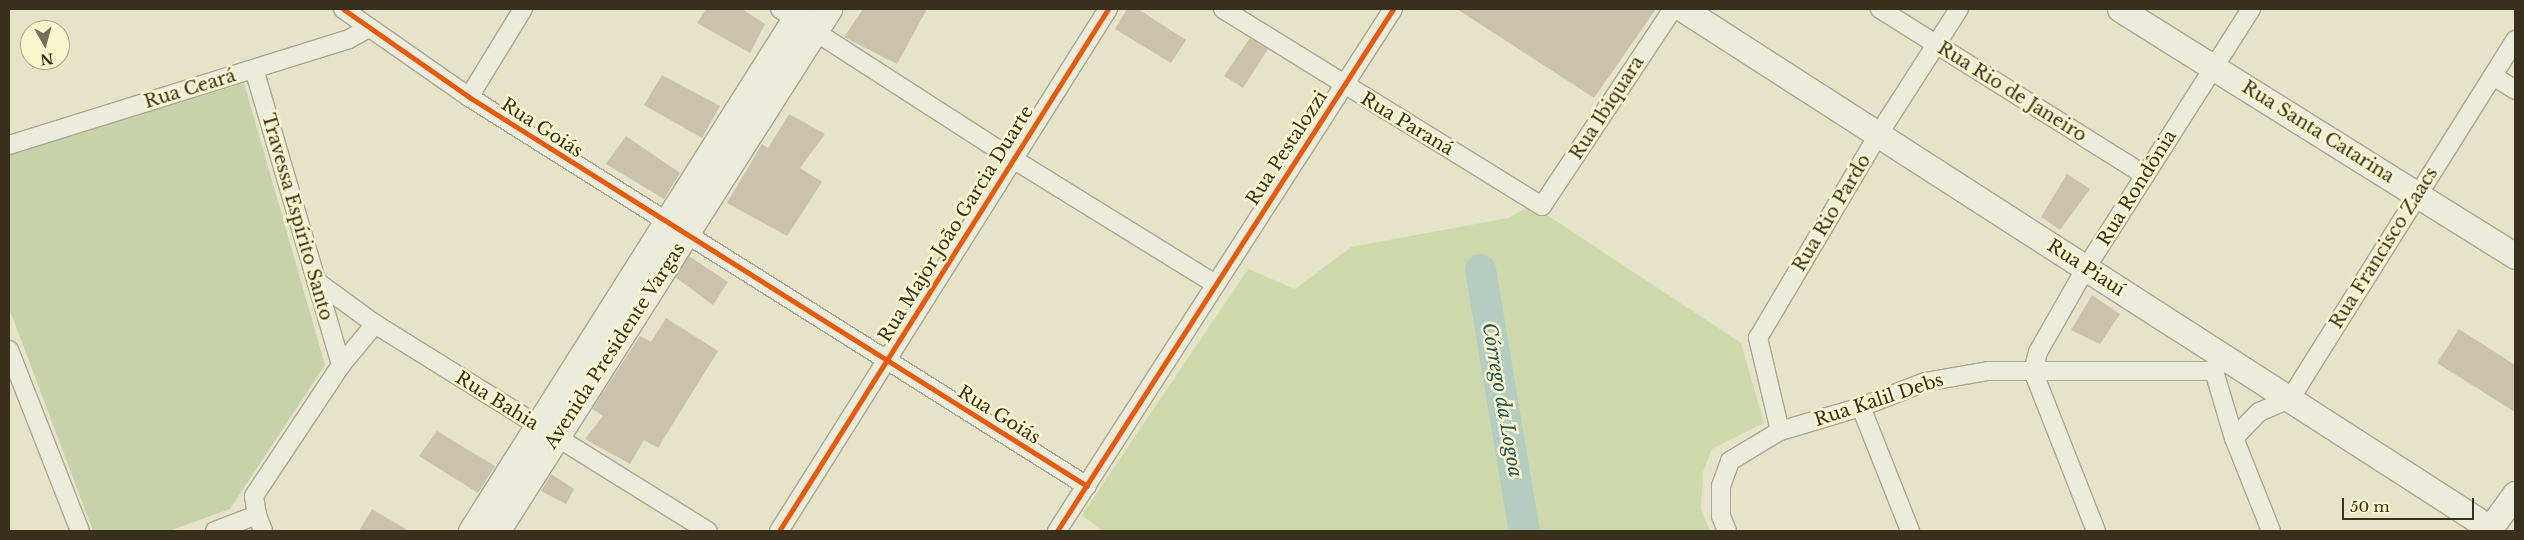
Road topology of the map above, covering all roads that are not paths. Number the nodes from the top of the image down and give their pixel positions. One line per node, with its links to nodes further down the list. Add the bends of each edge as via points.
1 (343, 9): 14 (street, Rua Goiás)
2 (523, 9): 22 (street)
3 (829, 9): 13 (main road, Avenida Presidente Vargas)
4 (1108, 9): 25 (street, Rua Major João Garcia Duarte)
5 (1223, 9): 20 (street, Rua Paraná)
6 (1393, 9): 20 (street, Rua Pestalozzi)
7 (1672, 9): 28 (street, Rua Ibiquara)
8 (1682, 9): 23 (main road, Rua Piauí)
9 (1880, 9): 16 (street, Rua Rio de Janeiro)
10 (1959, 9): 16 (street, Rua Rio Pardo)
11 (2120, 9): 17 (main road, Rua Santa Catarina)
12 (2251, 9): 17 (street, Rua Rondônia)
13 (798, 17): 25 (street); 29 (main road, Avenida Presidente Vargas)
14 (369, 28): 18 (street, Rua Ceará, via 349,39); 22 (street, Rua Goiás)
15 (2515, 40): 19 (street, Rua Francisco Zaacs)
16 (1936, 44): 23 (street, Rua Rio Pardo); 26 (street, Rua Rio de Janeiro)
17 (2213, 68): 26 (street, Rua Rondônia); 27 (main road, Rua Santa Catarina)
18 (254, 69): 24 (street, Rua Ceará); 32 (street, Travessa Espírito Santo)
19 (2493, 76): 21 (street); 27 (street, Rua Francisco Zaacs)
20 (1344, 86): 28 (street, Rua Paraná); 33 (street, Rua Pestalozzi)
21 (2515, 90)
22 (469, 97): 29 (street, Rua Goiás)
23 (1878, 135): 31 (main road, Rua Piauí); 43 (street, Rua Rio Pardo, via 1758,338)
24 (9, 145)
25 (1013, 159): 33 (street); 36 (street, Rua Major João Garcia Duarte)
26 (2145, 176): 31 (street, Rua Rondônia)
27 (2418, 194): 30 (main road, Rua Santa Catarina); 40 (street, Rua Francisco Zaacs)
28 (1542, 206)
29 (676, 229): 36 (street, Rua Goiás); 42 (main road, Avenida Presidente Vargas)
30 (2515, 256)
31 (2086, 268): 37 (main road, Rua Piauí); 39 (street, Rua Rondônia, via 2038,352)
32 (316, 281): 34 (street, Rua Bahia); 38 (street, Travessa Espírito Santo)
33 (1216, 284): 45 (street, Rua Pestalozzi)
34 (375, 324): 38 (street); 42 (street, Rua Bahia)
35 (9, 350): 49 (street)
36 (886, 362): 45 (street, Rua Goiás); 54 (street, Rua Major João Garcia Duarte)
37 (2220, 363): 39 (street, Rua Kalil Debs); 40 (main road, Rua Piauí); 44 (street)
38 (341, 365): 47 (street, via 254,496 252,503)
39 (2033, 371): 41 (street, Rua Kalil Debs, via 1988,371 1925,382); 57 (street)
40 (2290, 399): 44 (street, via 2260,412); 59 (main road, Rua Piauí, via 2476,519)
41 (1861, 407): 43 (street, Rua Kalil Debs); 56 (street)
42 (547, 432): 51 (main road, Avenida Presidente Vargas); 52 (main road, Avenida Presidente Vargas); 53 (street, Rua Bahia)
43 (1780, 432): 48 (street, Rua Kalil Debs, via 1730,460 1721,486)
44 (2234, 438): 58 (street)
45 (1087, 486): 55 (street, Rua Pestalozzi)
46 (2514, 503): 59 (main road)
47 (260, 523): 50 (street)
48 (1724, 524)
49 (80, 531)
50 (215, 531)
51 (471, 531)
52 (497, 531)
53 (708, 531)
54 (779, 531)
55 (1057, 531)
56 (1910, 531)
57 (2096, 531)
58 (2271, 531)
59 (2487, 531)

